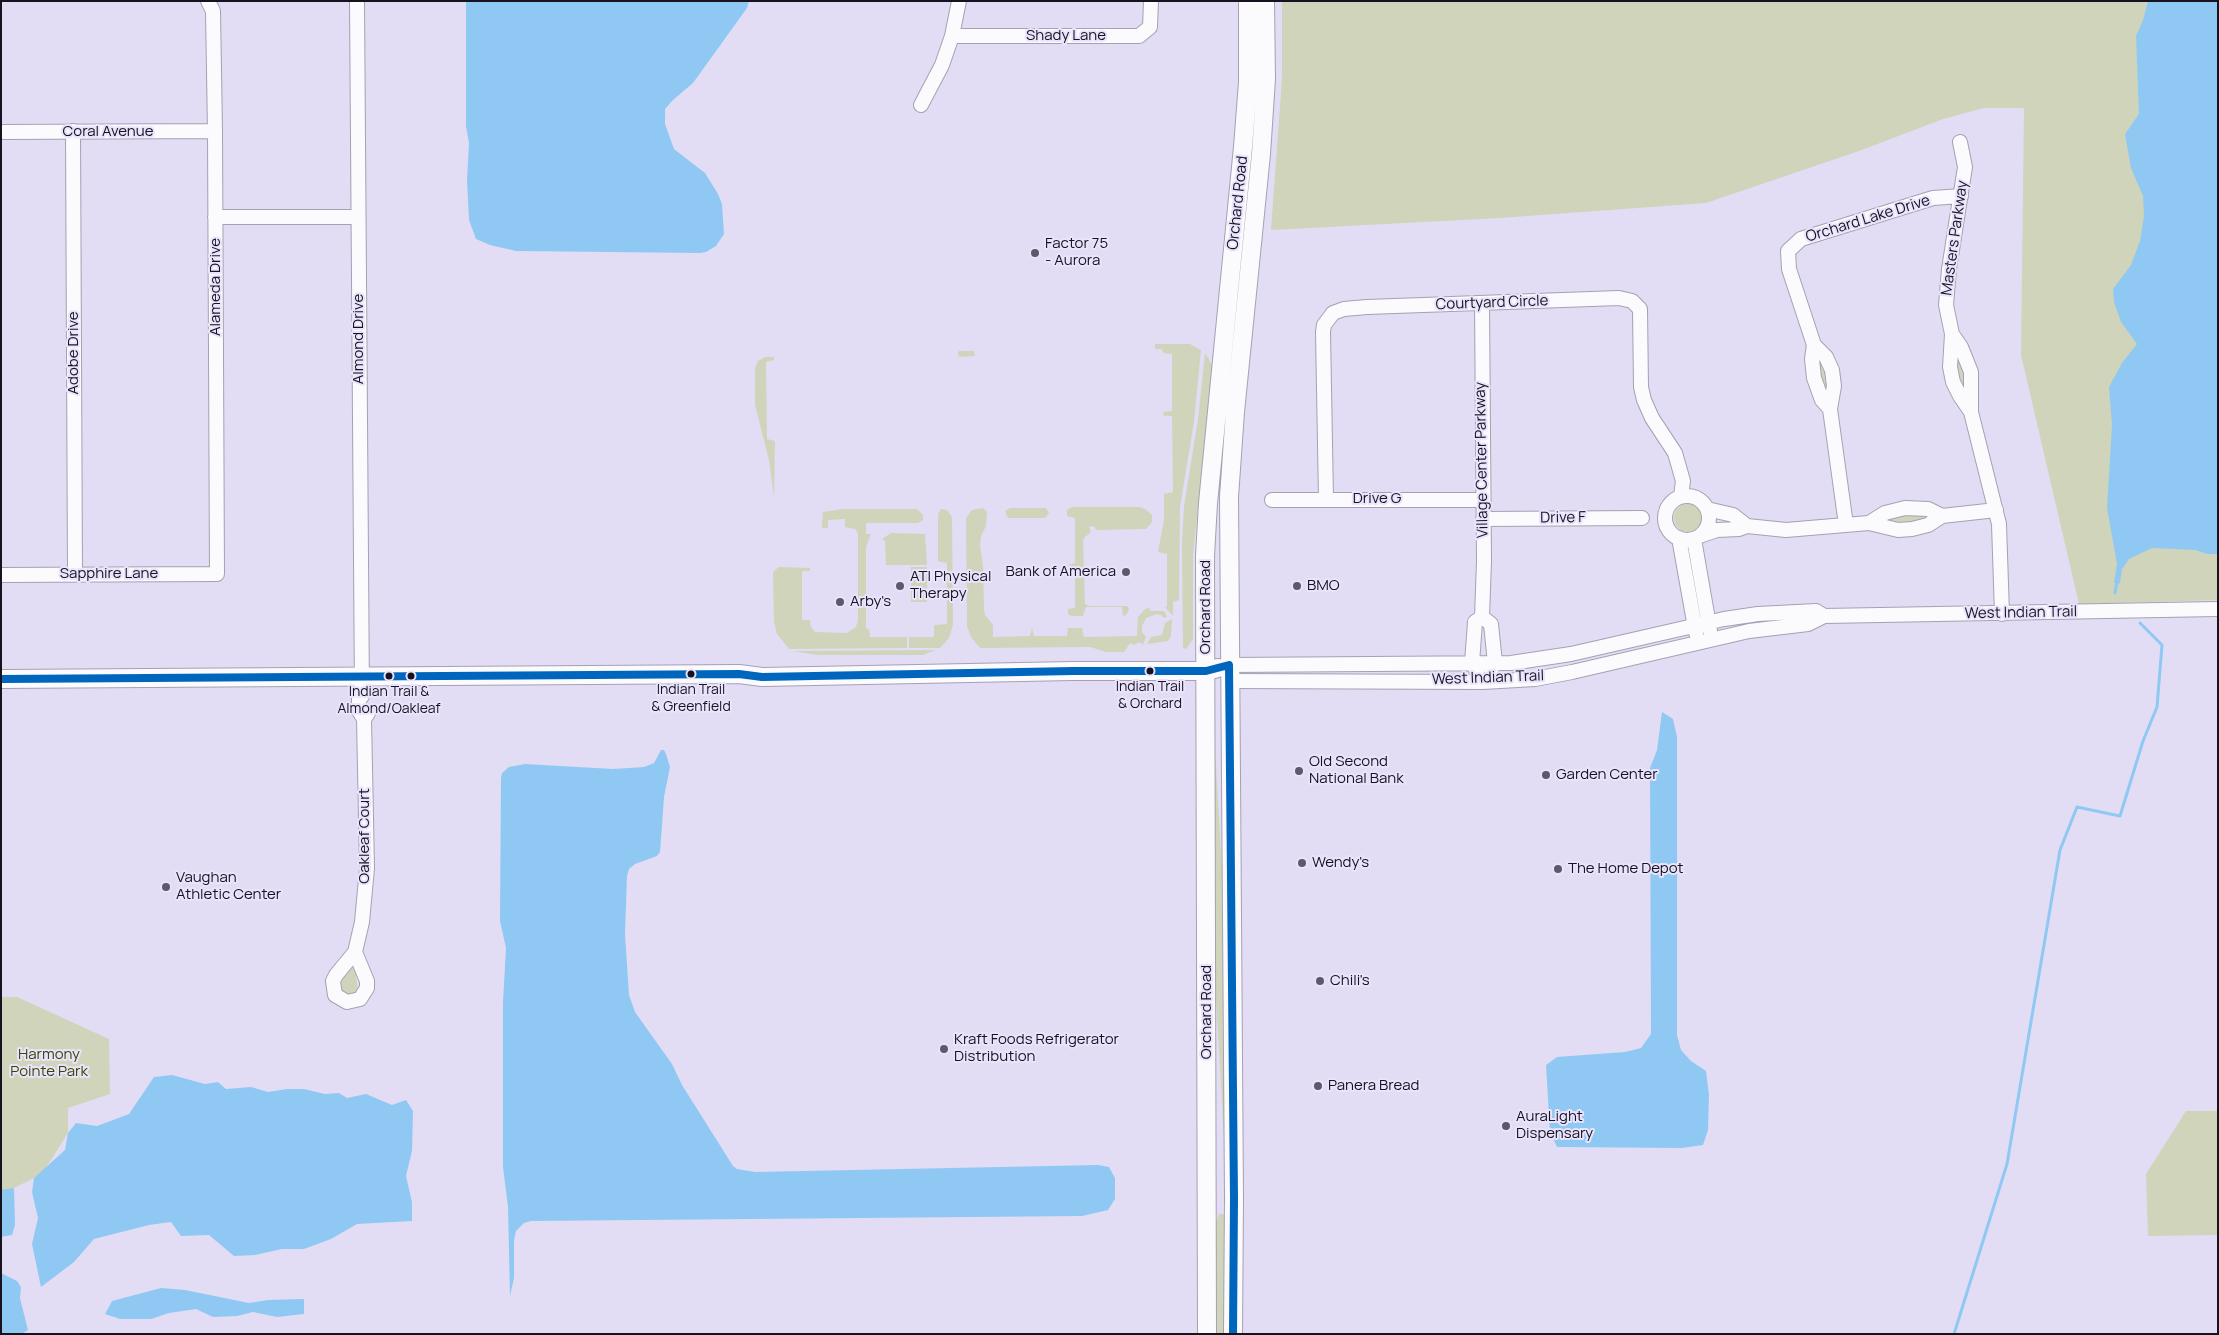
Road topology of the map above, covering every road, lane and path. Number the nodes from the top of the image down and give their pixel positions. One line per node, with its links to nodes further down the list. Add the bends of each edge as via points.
1 (208, 1): 9 (street, Alameda Drive, via 213,11)
2 (356, 1): 15 (street, Almond Drive)
3 (959, 1): 7 (street)
4 (1151, 1): 7 (street, Shady Lane, via 1150,27 1139,36)
5 (1248, 1): 46 (main road, Orchard Road, via 1248,82 1243,147 1208,503)
6 (1266, 1): 47 (main road, Orchard Road, via 1266,79 1261,154 1229,497)
7 (952, 36): 8 (street, via 942,65)
8 (921, 105)
9 (215, 131): 11 (street, Coral Avenue); 14 (street, Alameda Drive)
10 (1, 132): 11 (street, Coral Avenue)
11 (73, 132): 35 (street, Adobe Drive)
12 (1960, 142): 13 (street, Masters Parkway, via 1965,167)
13 (1961, 196): 17 (street, Masters Parkway, via 1946,288); 18 (street, Orchard Lake Drive, via 1933,198 1801,239 1788,251 1789,269)
14 (215, 217): 15 (street); 36 (street, Alameda Drive)
15 (358, 217): 48 (street, Almond Drive)
16 (1482, 303): 21 (street, Courtyard Circle, via 1625,298 1637,304 1640,310 1644,400 1675,453 1683,481); 22 (street, Courtyard Circle, via 1344,309 1328,319 1323,332); 24 (street, Village Center Parkway)
17 (1952, 334): 20 (street, Masters Parkway, via 1961,346 1971,372); 20 (street, Masters Parkway, via 1950,366 1953,382)
18 (1814, 345): 19 (street, Orchard Lake Drive, via 1814,378 1822,400); 19 (street, Orchard Lake Drive, via 1826,357 1832,370 1834,386)
19 (1830, 409): 31 (street, Orchard Lake Drive)
20 (1971, 412): 26 (street, Masters Parkway)
21 (1681, 496): 25 (street, via 1698,498); 34 (street, via 1672,501 1664,520 1668,529)
22 (1326, 499): 23 (street, Drive G); 24 (street, Drive G)
23 (1272, 500)
24 (1483, 500): 29 (street, Village Center Parkway)
25 (1707, 510): 32 (street, via 1733,515); 33 (street, via 1707,528)
26 (1996, 510): 27 (street); 39 (street, Masters Parkway, via 2000,535)
27 (1942, 516): 30 (street, via 1928,525 1912,529 1898,530); 30 (street, via 1928,509 1905,508 1885,513)
28 (1642, 518): 29 (street, Drive F)
29 (1483, 519): 41 (street, Village Center Parkway)
30 (1869, 523): 31 (street)
31 (1846, 525): 32 (street, via 1786,530)
32 (1747, 526): 33 (street, via 1716,530)
33 (1698, 537): 34 (street); 42 (street)
34 (1679, 538): 42 (street)
35 (75, 574): 36 (street, Sapphire Lane); 37 (street, Sapphire Lane)
36 (218, 574)
37 (1, 575)
38 (2218, 609): 39 (street, West Indian Trail)
39 (2002, 614): 40 (street, West Indian Trail)
40 (1824, 616): 42 (street, West Indian Trail, via 1816,611 1788,611); 43 (street, West Indian Trail, via 1808,624 1749,631)
41 (1482, 617): 44 (street, Village Center Parkway, via 1475,622); 45 (street, Village Center Parkway, via 1491,624)
42 (1702, 624): 43 (street); 45 (street, West Indian Trail, via 1571,654)
43 (1705, 641): 50 (street, West Indian Trail, via 1572,672)
44 (1472, 663): 45 (street, West Indian Trail); 47 (street, West Indian Trail, via 1359,664); 50 (street)
45 (1495, 663): 50 (street)
46 (1206, 671): 47 (main road, West Indian Trail); 48 (main road, West Indian Trail, via 762,677 739,674); 52 (main road, Orchard Road)
47 (1229, 673): 50 (street, West Indian Trail); 53 (main road, Orchard Road)
48 (361, 677): 49 (main road, West Indian Trail); 51 (street, Oakleaf Court, via 359,712 364,719 367,868 362,922)
49 (1, 679)
50 (1483, 682)
51 (355, 952)
52 (1207, 1334)
53 (1233, 1334)

